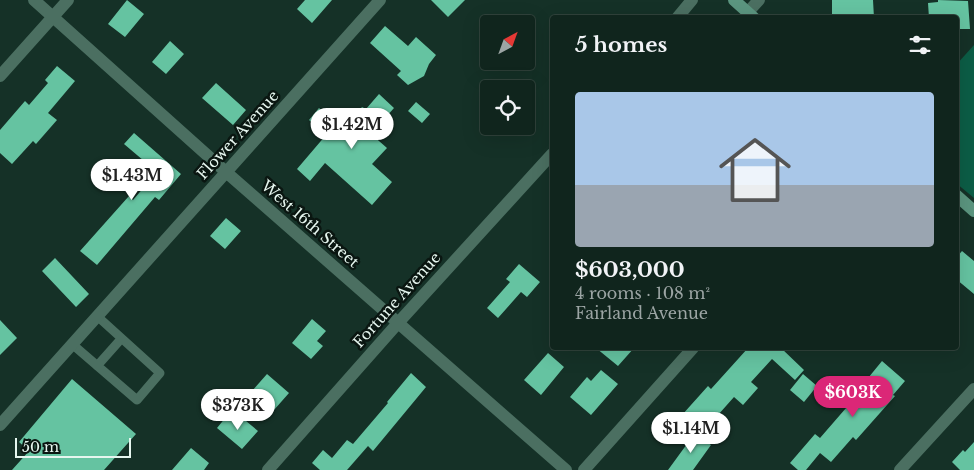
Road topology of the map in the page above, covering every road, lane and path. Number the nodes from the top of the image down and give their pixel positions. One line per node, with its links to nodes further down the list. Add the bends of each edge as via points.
1 (34, 0): 9 (street, West 16th Street)
2 (68, 0): 9 (street)
3 (380, 0): 12 (street, Flower Avenue)
4 (692, 0): 7 (street)
5 (734, 0): 8 (main road)
6 (759, 0): 8 (street)
7 (679, 15)
8 (751, 15)
9 (53, 16): 10 (street); 12 (street, West 16th Street)
10 (0, 76)
11 (550, 156): 16 (street, Fortune Avenue)
12 (226, 172): 15 (street, Flower Avenue); 16 (street, West 16th Street)
13 (959, 198): 14 (main road)
14 (974, 210)
15 (97, 316): 17 (lane); 18 (street, Flower Avenue)
16 (398, 323): 23 (street, Fortune Avenue); 24 (street, West 16th Street)
17 (121, 338): 20 (lane); 20 (lane, via 160,374 137,400)
18 (72, 344): 20 (lane); 22 (street, Flower Avenue)
19 (691, 350): 25 (street)
20 (97, 366)
21 (974, 388): 26 (street)
22 (0, 424)
23 (268, 470)
24 (566, 470)
25 (584, 470)
26 (900, 470)

